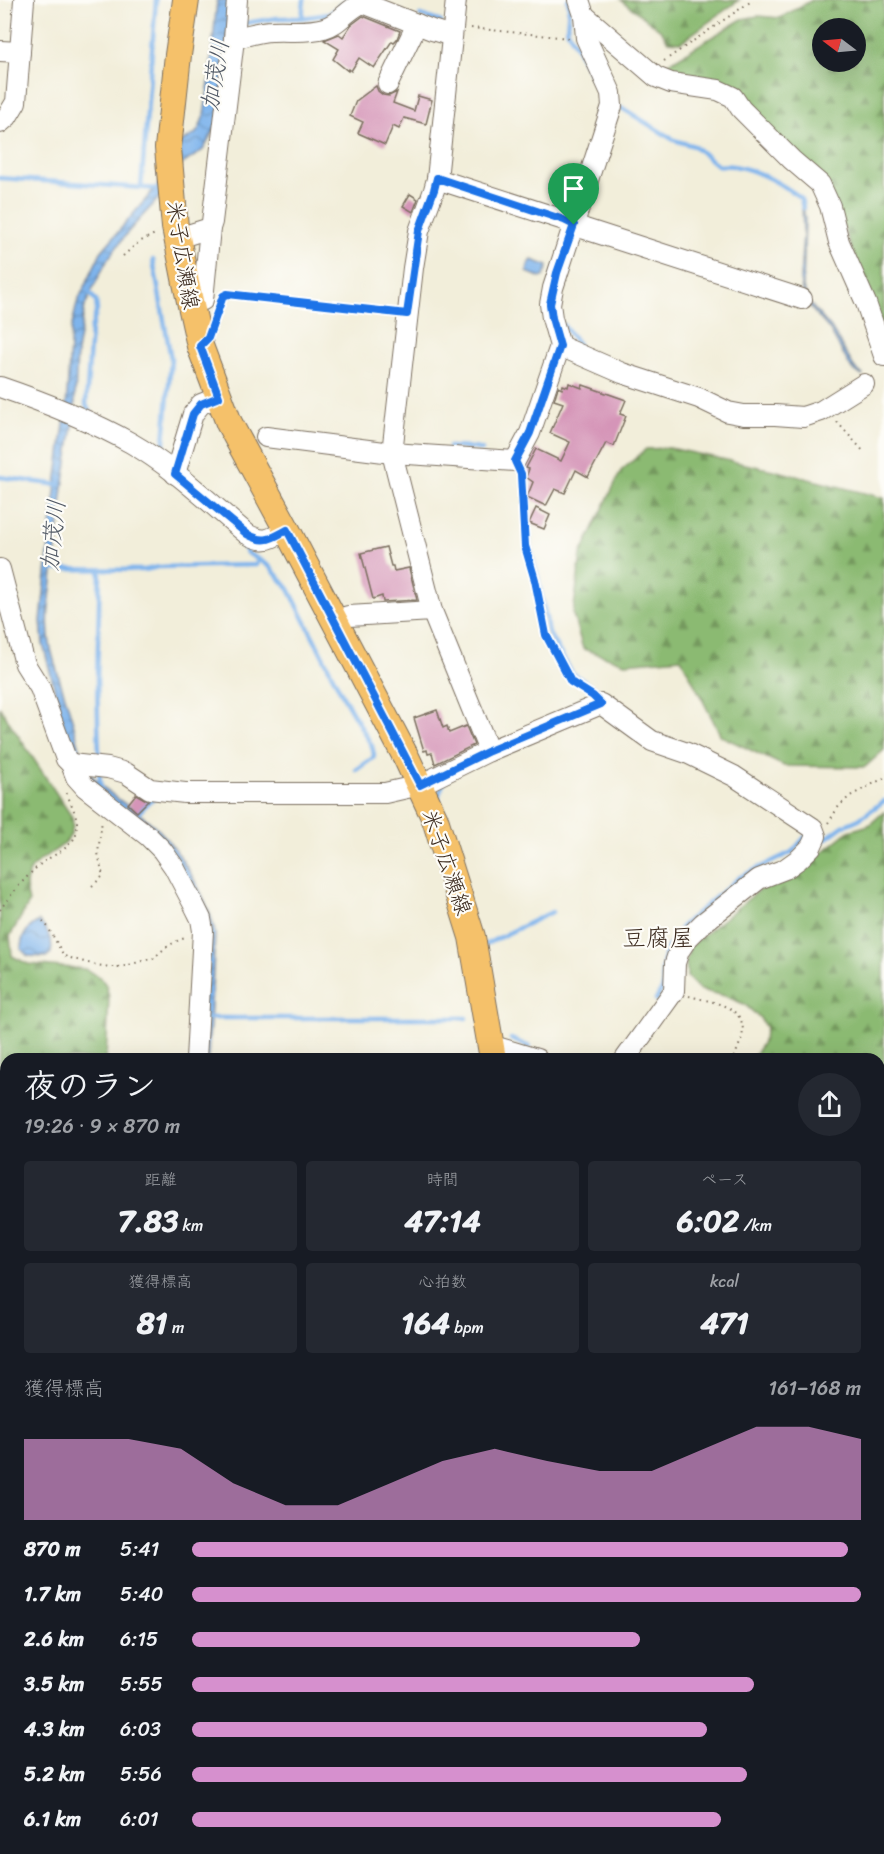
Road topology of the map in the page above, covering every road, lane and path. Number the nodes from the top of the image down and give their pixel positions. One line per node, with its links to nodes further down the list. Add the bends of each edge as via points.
1 (24, 0): 12 (street)
2 (186, 0): 20 (main road, 米子広瀬線, via 168,148)
3 (237, 0): 10 (street)
4 (456, 0): 8 (street)
5 (753, 0): 13 (path)
6 (582, 8): 13 (street); 18 (street, via 586,38 611,93 612,106)
7 (417, 24): 8 (street); 10 (street, via 363,3 324,28 268,31); 14 (street)
8 (453, 31): 9 (path); 17 (street)
9 (570, 38)
10 (234, 39): 19 (street)
11 (0, 51): 12 (street)
12 (20, 52): 15 (street, via 16,102)
13 (649, 71): 26 (street, via 671,83 718,90 733,97 820,184)
14 (388, 84)
15 (7, 102): 16 (street)
16 (0, 123)
17 (437, 178): 18 (street); 24 (street, via 419,231)
18 (574, 225): 22 (street); 25 (street, via 550,304)
19 (210, 228): 20 (street); 23 (street)
20 (177, 233): 21 (path, via 153,234); 29 (main road, 米子広瀬線, via 200,346)
21 (123, 256)
22 (802, 299)
23 (211, 301): 24 (path, via 227,294)
24 (407, 314): 32 (street)
25 (560, 346): 30 (street, via 736,414 803,417); 34 (street, via 530,433)
26 (884, 356)
27 (864, 384): 30 (street)
28 (0, 387): 35 (street, via 132,444)
29 (219, 397): 35 (street, via 201,404 193,414); 36 (main road, 米子広瀬線)
30 (825, 408): 33 (path)
31 (266, 437): 32 (street)
32 (392, 453): 34 (street); 38 (street)
33 (865, 453)
34 (515, 461): 40 (path, via 521,474 525,546 546,635 571,682)
35 (175, 474): 36 (street, via 255,539 265,540)
36 (287, 530): 39 (main road, 米子広瀬線)
37 (0, 569): 42 (street, via 25,664 40,688 66,759)
38 (432, 611): 39 (street); 41 (street)
39 (334, 620): 44 (main road, 米子広瀬線)
40 (601, 704): 41 (street); 46 (street, via 652,741 695,756 734,776 813,828)
41 (489, 751): 44 (street)
42 (78, 766): 44 (street, via 108,768 126,773 150,789 185,793 385,793); 45 (street, via 76,777); 48 (path, via 60,771 78,824 76,836 62,851 42,862)
43 (884, 778): 46 (path, via 850,796)
44 (420, 785): 52 (main road, 米子広瀬線, via 435,819 472,937)
45 (105, 802): 47 (path, via 98,837 103,876); 50 (street, via 148,836 174,867 201,920)
46 (816, 836): 51 (street, via 800,859 759,879 687,939 675,963)
47 (92, 886)
48 (0, 910)
49 (43, 921): 50 (path, via 64,956 116,967 153,959 173,942 186,938)
50 (203, 941): 53 (street)
51 (674, 991): 54 (street); 55 (path, via 724,1005 736,1014 742,1033)
52 (492, 1052)
53 (196, 1053)
54 (629, 1053)
55 (736, 1053)

